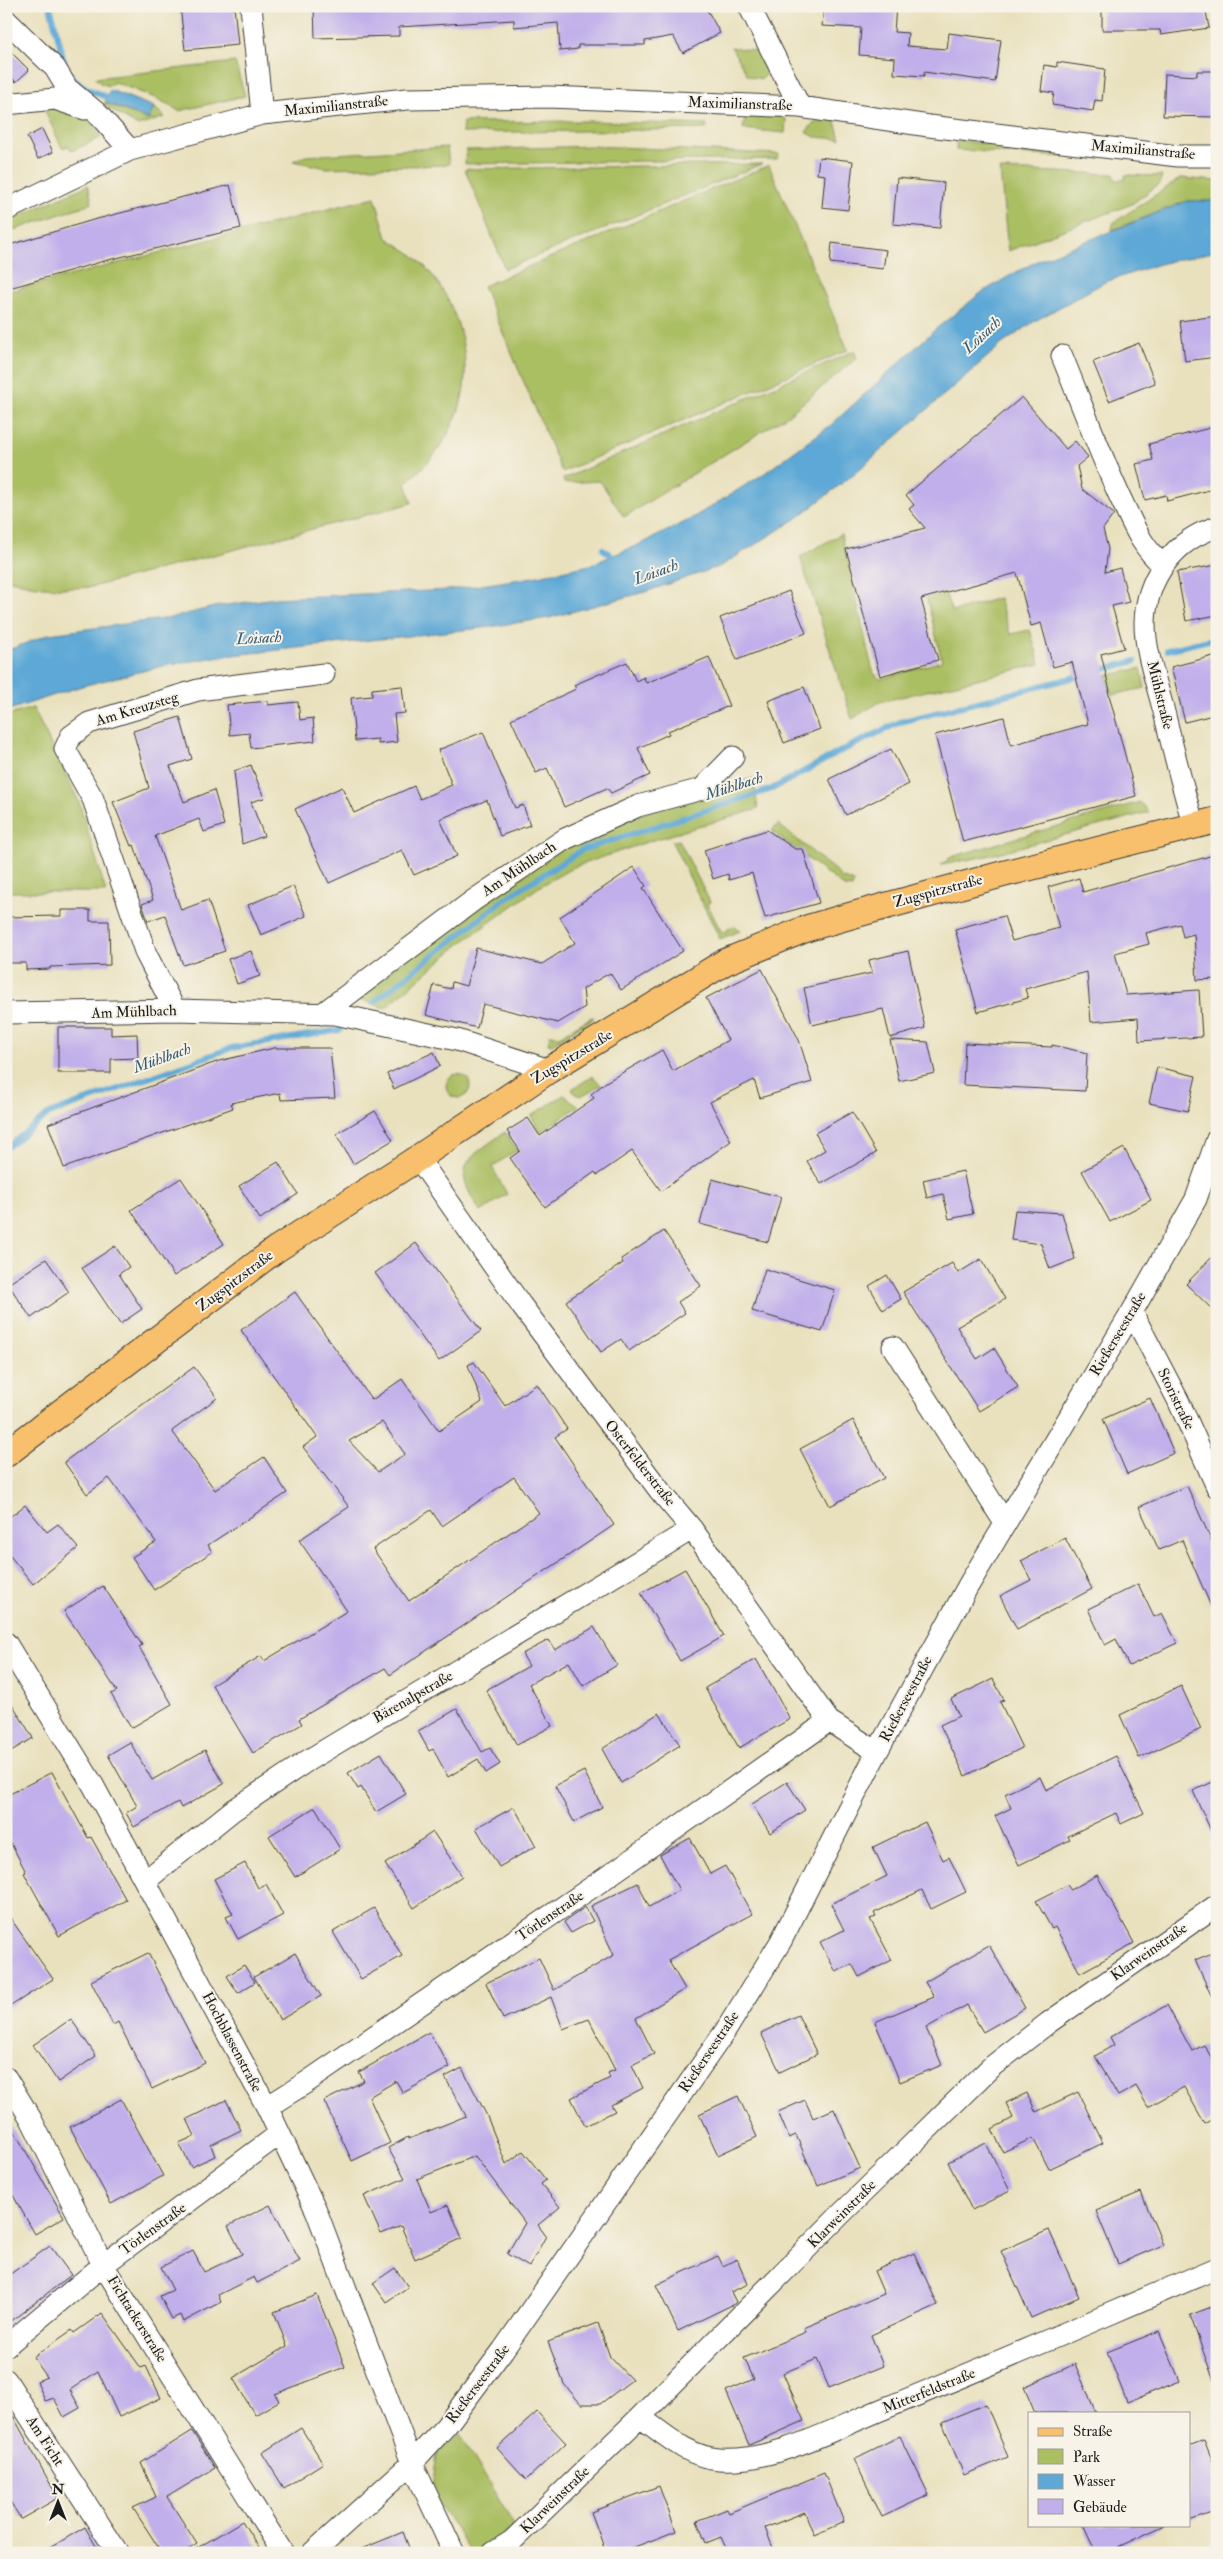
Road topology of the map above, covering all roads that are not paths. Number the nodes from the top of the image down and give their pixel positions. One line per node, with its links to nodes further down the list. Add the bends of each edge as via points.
1 (251, 6): 7 (street, Maximilianstraße)
2 (748, 6): 5 (street)
3 (6, 20): 6 (street, via 55,68 67,88)
4 (6, 104): 6 (street, via 55,99)
5 (800, 107): 7 (street, Maximilianstraße, via 548,97 456,97 378,101); 9 (street, Maximilianstraße, via 1178,156)
6 (97, 113): 8 (street)
7 (262, 114): 8 (street, Maximilianstraße)
8 (130, 150): 10 (street, Maximilianstraße)
9 (1217, 156)
10 (6, 210)
11 (1062, 356): 13 (street, via 1104,462 1141,541 1151,556)
12 (1217, 527): 13 (street, Mühlstraße, via 1200,532)
13 (1163, 565): 16 (street, Mühlstraße, via 1147,602 1145,624 1150,655)
14 (324, 674): 17 (street, Am Kreuzsteg, via 198,690 89,723 71,736 65,748 93,799 146,954)
15 (733, 757): 19 (street, Am Mühlbach, via 702,789 638,806 565,839 474,900)
16 (1205, 823): 20 (main road, Zugspitzstraße, via 808,928 725,962)
17 (175, 1010): 18 (street, Am Mühlbach); 19 (street, Am Mühlbach)
18 (6, 1013)
19 (328, 1014): 20 (street, Am Mühlbach, via 457,1040)
20 (549, 1070): 22 (main road, Zugspitzstraße)
21 (1217, 1139): 23 (street, Rießerseestraße, via 1196,1199)
22 (418, 1158): 25 (main road, Zugspitzstraße, via 275,1250); 28 (street, Osterfelderstraße, via 521,1305)
23 (1132, 1312): 26 (street, Storistraße, via 1178,1400); 27 (street, Rießerseestraße)
24 (893, 1347): 27 (street)
25 (6, 1454)
26 (1217, 1487)
27 (1005, 1523): 31 (street, Rießerseestraße)
28 (692, 1529): 30 (street, Osterfelderstraße); 32 (street, Bärenalpstraße, via 307,1761 232,1811)
29 (6, 1643): 32 (street, Hochblassenstraße, via 93,1785)
30 (829, 1721): 31 (street, Osterfelderstraße); 35 (street, Törlenstraße, via 602,1881)
31 (877, 1752): 42 (street, Rießerseestraße, via 781,1941 726,2030 503,2350 446,2426)
32 (145, 1881): 35 (street, Hochblassenstraße)
33 (1217, 1905): 41 (street, Klarweinstraße, via 1048,2023 990,2068)
34 (6, 2078): 37 (street, Fichtackerstraße, via 31,2119)
35 (267, 2107): 36 (street, Hochblassenstraße)
36 (278, 2135): 37 (street, Törlenstraße); 42 (street, Hochblassenstraße, via 316,2210)
37 (103, 2265): 39 (street, Törlenstraße); 44 (street, Fichtackerstraße)
38 (1217, 2268): 41 (street, Mitterfeldstraße, via 983,2369 751,2459 718,2459 691,2453)
39 (6, 2346)
40 (6, 2380): 43 (street, Am Ficht)
41 (640, 2417): 47 (street, Klarweinstraße, via 512,2541)
42 (412, 2463): 45 (street, Rießerseestraße); 46 (street)
43 (118, 2553)
44 (283, 2553)
45 (312, 2553)
46 (454, 2553)
47 (493, 2553)

